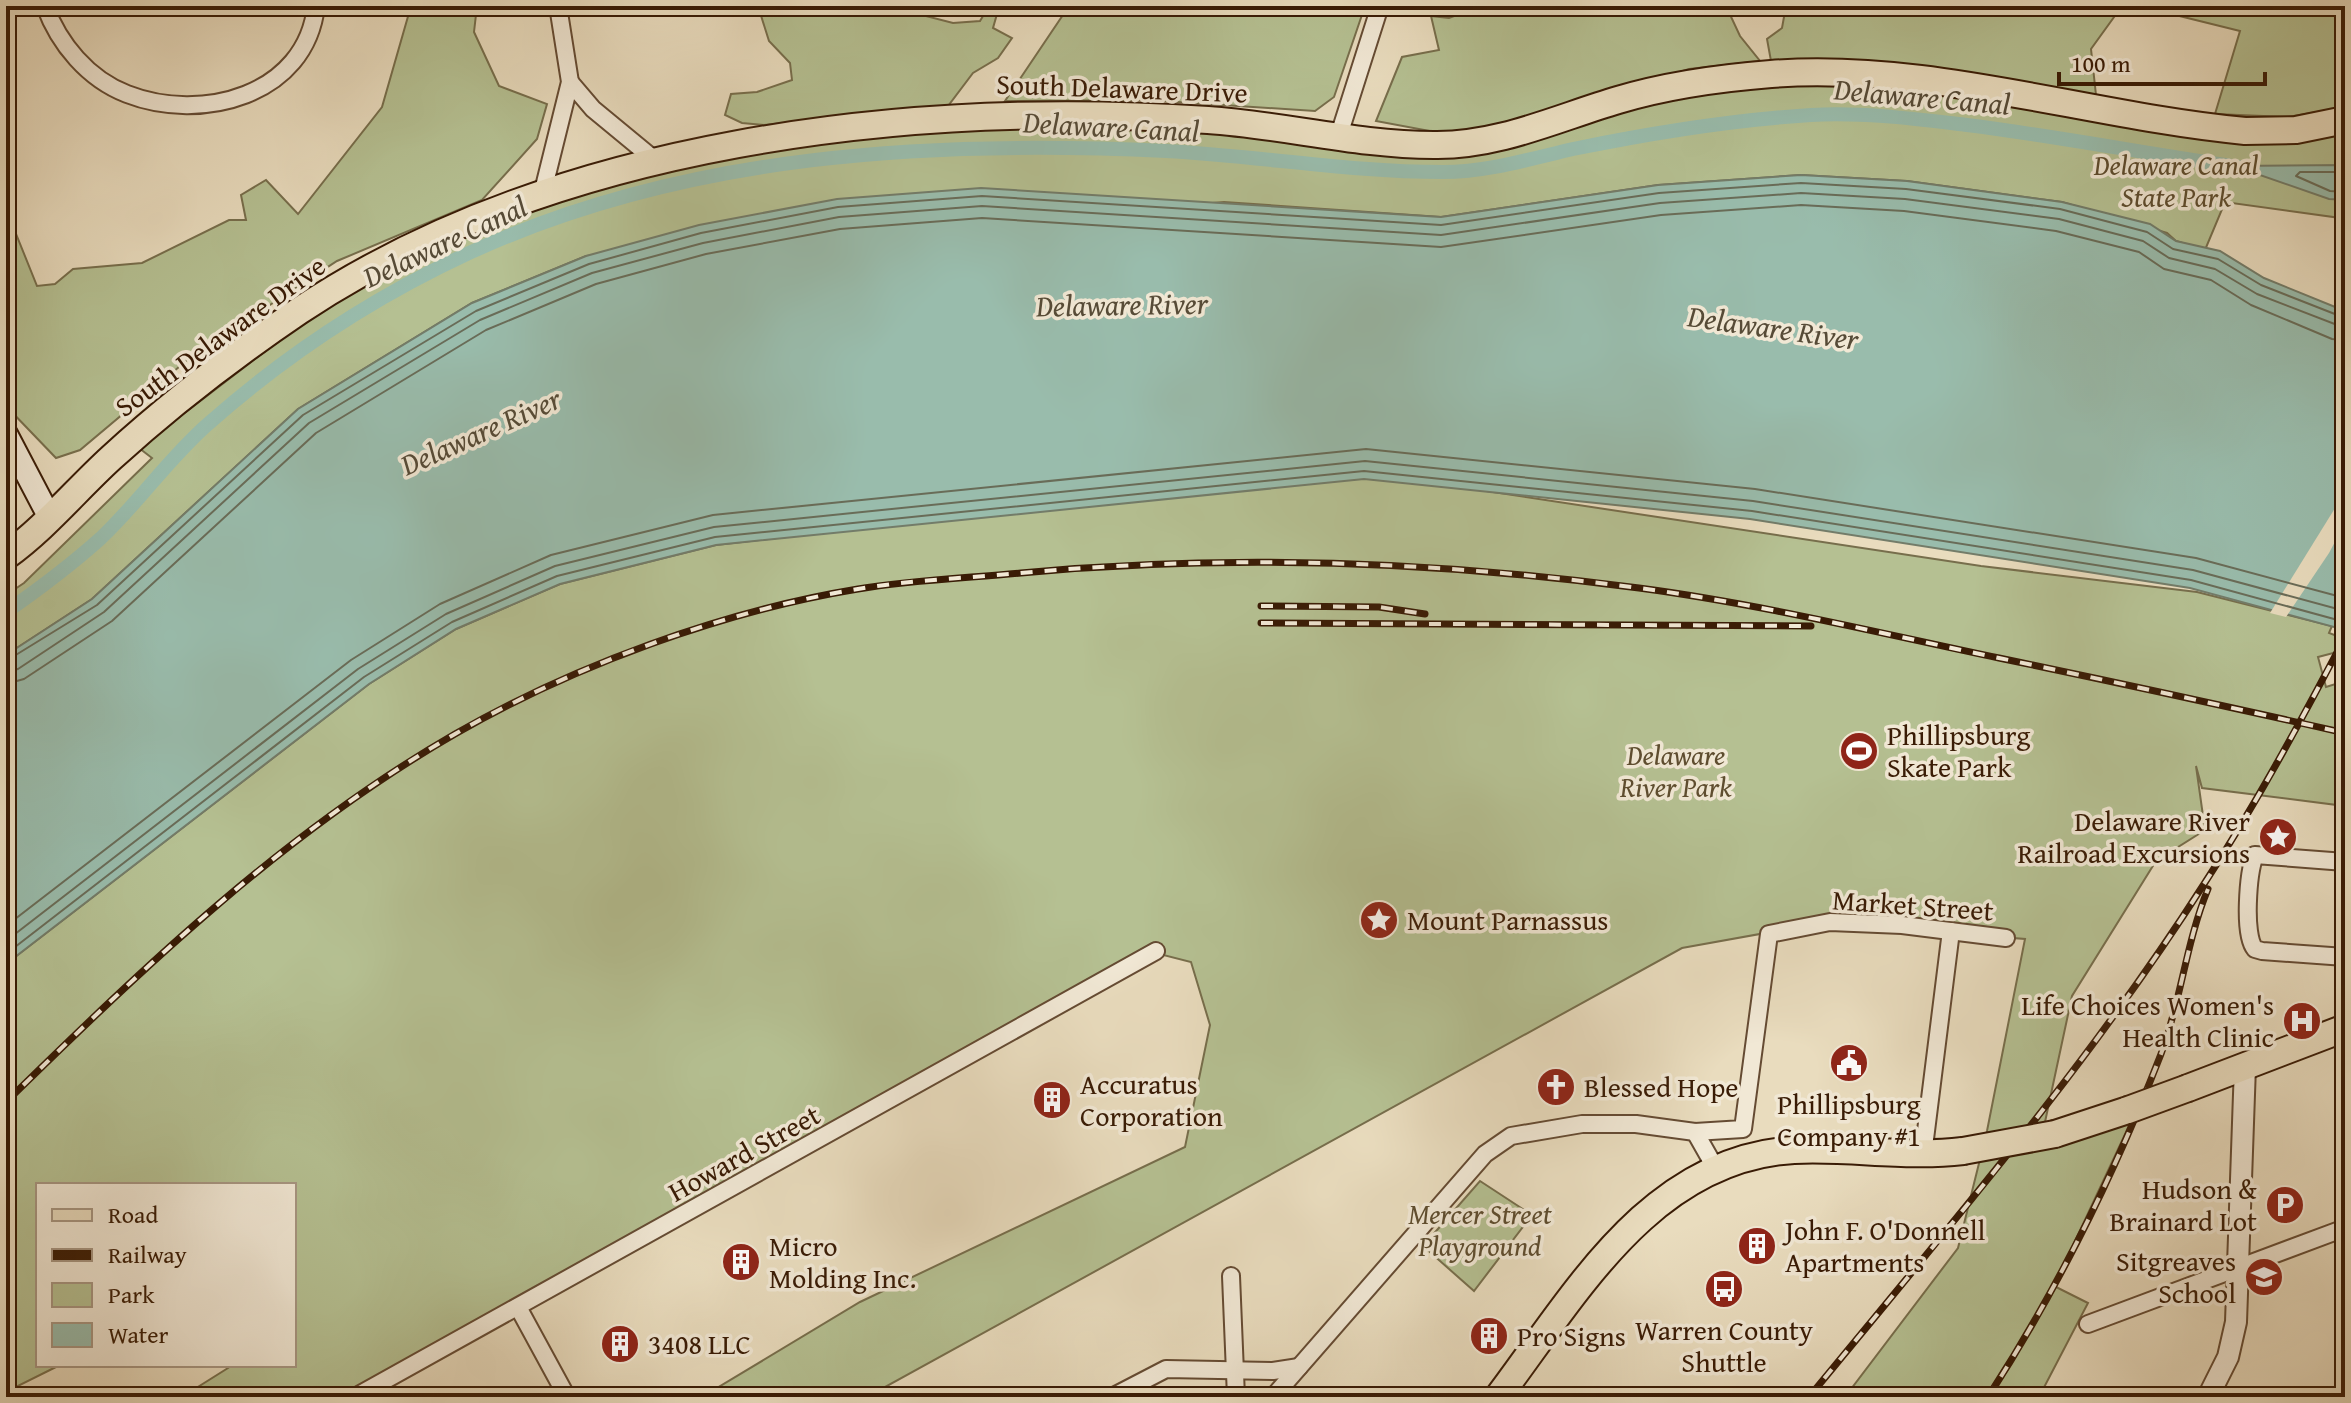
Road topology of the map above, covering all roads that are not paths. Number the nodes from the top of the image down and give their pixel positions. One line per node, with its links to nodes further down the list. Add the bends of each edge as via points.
1 (45, 6): 2 (street, via 61,39 102,81 152,101 211,106 261,88 294,61 314,23)
2 (316, 6)
3 (558, 6): 5 (street)
4 (1380, 6): 7 (street)
5 (570, 82): 8 (street, via 593,109); 9 (street)
6 (2345, 120): 7 (main road, South Delaware Drive, via 2283,131 2245,131 1945,83 1817,72 1736,77 1658,90 1485,141 1429,146)
7 (1339, 135): 8 (main road, South Delaware Drive, via 1204,120 945,117 861,125)
8 (656, 161): 9 (main road, South Delaware Drive)
9 (542, 195): 11 (main road, South Delaware Drive, via 396,256 300,311 140,433)
10 (6, 434): 11 (main road)
11 (50, 518): 12 (main road, South Delaware Drive)
12 (6, 556)
13 (2344, 862): 17 (street, via 2255,855 2248,938 2262,951)
14 (1951, 931): 15 (street, Market Street); 20 (street, Market Street, via 1830,922 1769,934 1745,1124 1739,1132); 21 (street)
15 (2006, 938)
16 (1156, 951): 26 (street, Howard Street)
17 (2345, 957)
18 (2345, 1028): 19 (main road)
19 (2245, 1066): 21 (main road, bridge, via 2055,1134); 24 (street)
20 (1695, 1132): 22 (street); 28 (street, via 1606,1122 1505,1138 1485,1154)
21 (1923, 1155): 22 (main road, via 1794,1150)
22 (1716, 1169): 35 (main road, via 1673,1192 1635,1224)
23 (2345, 1228): 24 (street)
24 (2238, 1268): 27 (street); 36 (street, via 2233,1341)
25 (1231, 1276): 29 (street)
26 (518, 1307): 30 (street, Howard Street); 31 (street)
27 (2088, 1324)
28 (1299, 1367): 29 (street); 34 (street)
29 (1235, 1369): 32 (street, via 1166,1369); 33 (street)
30 (355, 1397)
31 (567, 1397)
32 (1112, 1397)
33 (1236, 1397)
34 (1273, 1397)
35 (1498, 1397)
36 (2208, 1397)

